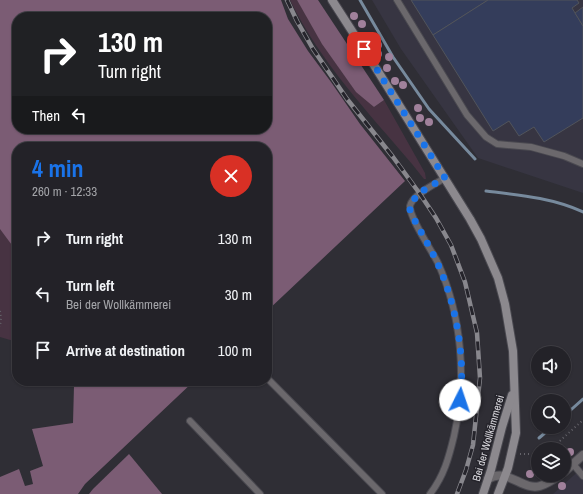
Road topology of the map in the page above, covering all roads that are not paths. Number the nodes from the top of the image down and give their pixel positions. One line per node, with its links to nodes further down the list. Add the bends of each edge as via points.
1 (332, 0): 4 (main road, Bei der Wollkämmerei)
2 (397, 0): 3 (lane, via 467,115 486,137 498,144 530,146)
3 (583, 164)
4 (445, 178): 6 (main road, Bei der Wollkämmerei, via 482,239 498,278 510,326); 16 (lane, via 420,194 410,206 415,222 445,279 457,323 460,349 462,389 457,423 449,458 439,483)
5 (272, 383): 15 (lane)
6 (514, 389): 10 (main road, Bei der Wollkämmerei, via 516,433); 12 (main road, Bei der Wollkämmerei)
7 (190, 421): 14 (lane)
8 (583, 455): 9 (street)
9 (573, 464): 11 (lane)
10 (505, 476): 12 (street); 13 (street, via 534,486); 18 (main road, Bei der Wollkämmerei)
11 (583, 476)
12 (488, 479): 17 (main road, Bei der Wollkämmerei)
13 (547, 482)
14 (260, 494)
15 (382, 494)
16 (430, 494)
17 (483, 494)
18 (498, 494)

